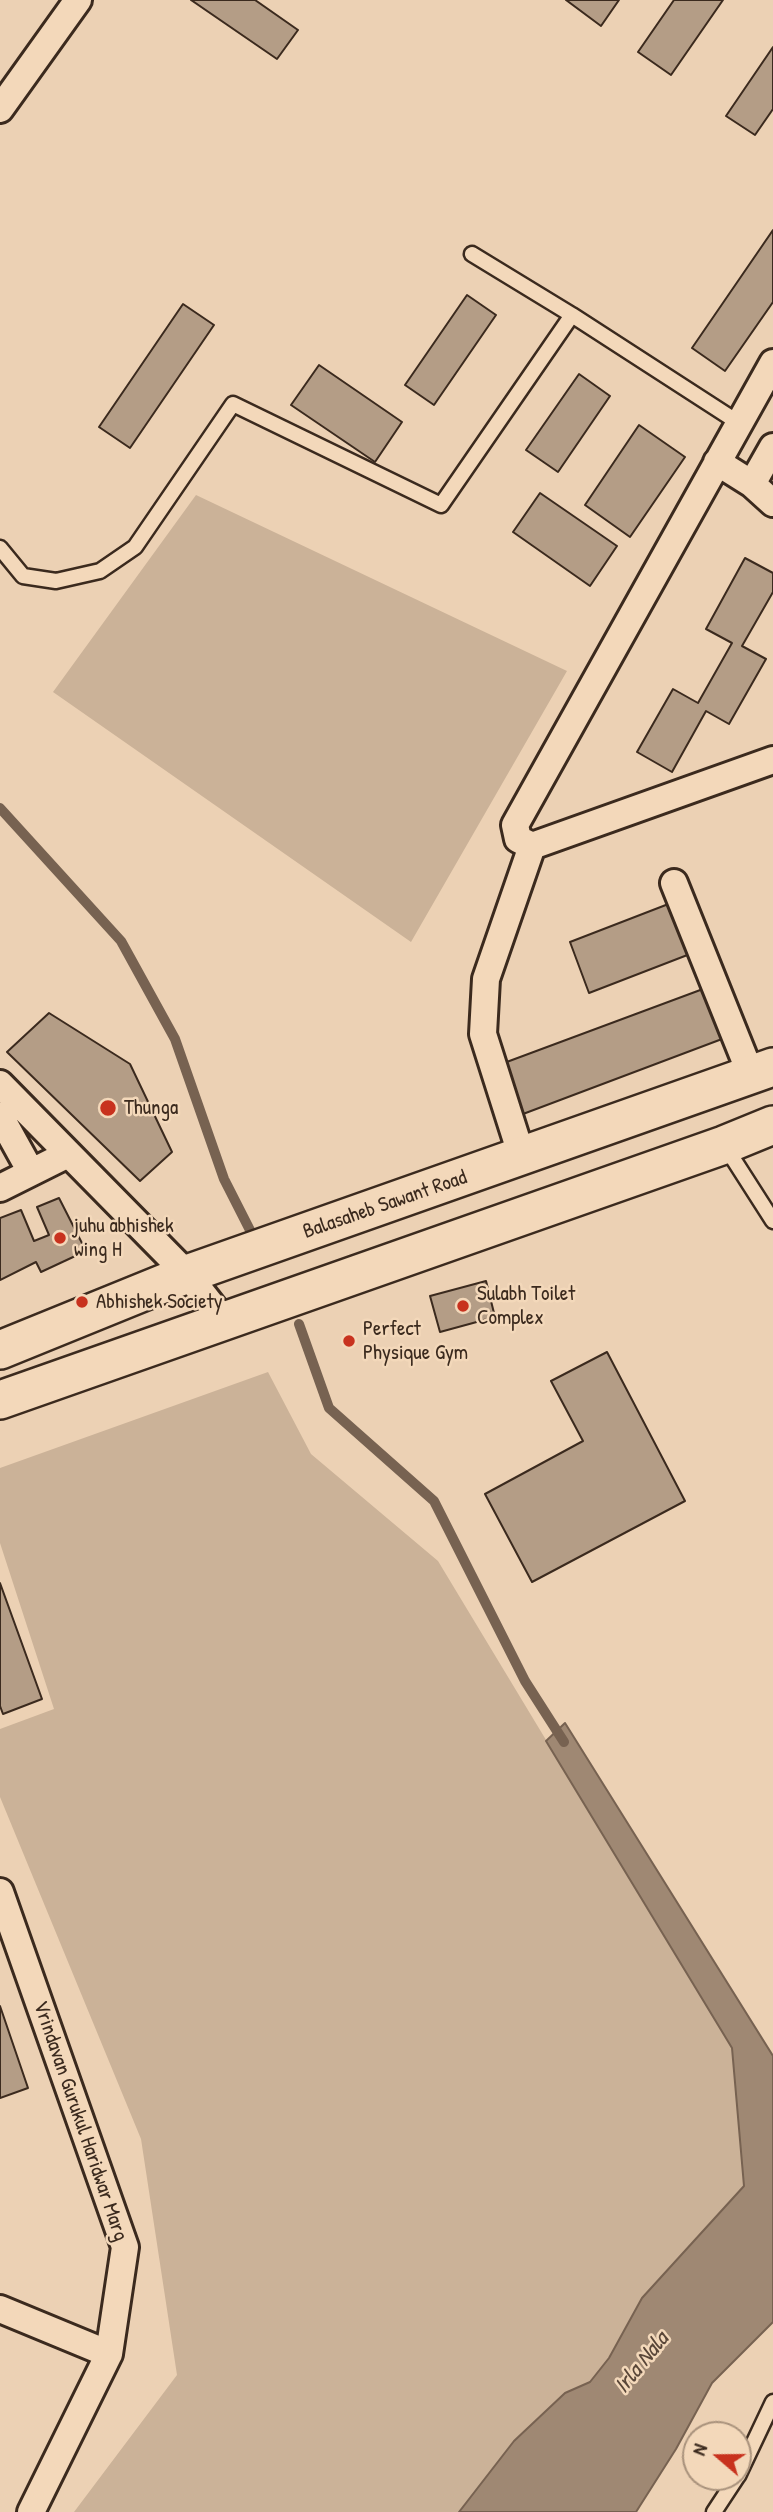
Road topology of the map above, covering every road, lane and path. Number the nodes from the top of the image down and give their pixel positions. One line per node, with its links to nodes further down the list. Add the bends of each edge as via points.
1 (78, 0): 2 (street)
2 (0, 109)
3 (472, 254): 4 (lane)
4 (572, 314): 6 (lane); 11 (lane, via 441,505 233,404 135,547 100,571 56,582 23,576)
5 (773, 363): 6 (street)
6 (739, 423): 7 (street); 8 (street)
7 (773, 445): 9 (street)
8 (717, 463): 9 (street); 13 (street, via 514,825 518,839)
9 (752, 484): 10 (street)
10 (773, 503)
11 (0, 548)
12 (773, 760): 13 (street)
13 (532, 846): 21 (street, via 485,979 483,1034)
14 (674, 883): 15 (street)
15 (762, 1071): 21 (main road, Balasaheb Sawant Road)
16 (0, 1084): 20 (street)
17 (0, 1116): 22 (street)
18 (773, 1125): 19 (main road)
19 (724, 1145): 24 (lane); 26 (main road)
20 (68, 1154): 22 (street); 25 (street)
21 (522, 1157): 25 (main road, Balasaheb Sawant Road)
22 (31, 1172): 23 (street)
23 (0, 1188)
24 (773, 1221)
25 (187, 1275): 26 (street); 27 (main road, Balasaheb Sawant Road)
26 (224, 1321): 28 (main road)
27 (0, 1349)
28 (0, 1400)
29 (0, 1892): 31 (street, Vrindavan Gurukul Haridwar Marg, via 125,2247)
30 (0, 2309): 31 (street)
31 (108, 2354): 35 (street, Vrindavan Gurukul Haridwar Marg)
32 (773, 2402): 33 (lane)
33 (752, 2447)
34 (728, 2491): 36 (lane)
35 (31, 2512)
36 (714, 2512)

